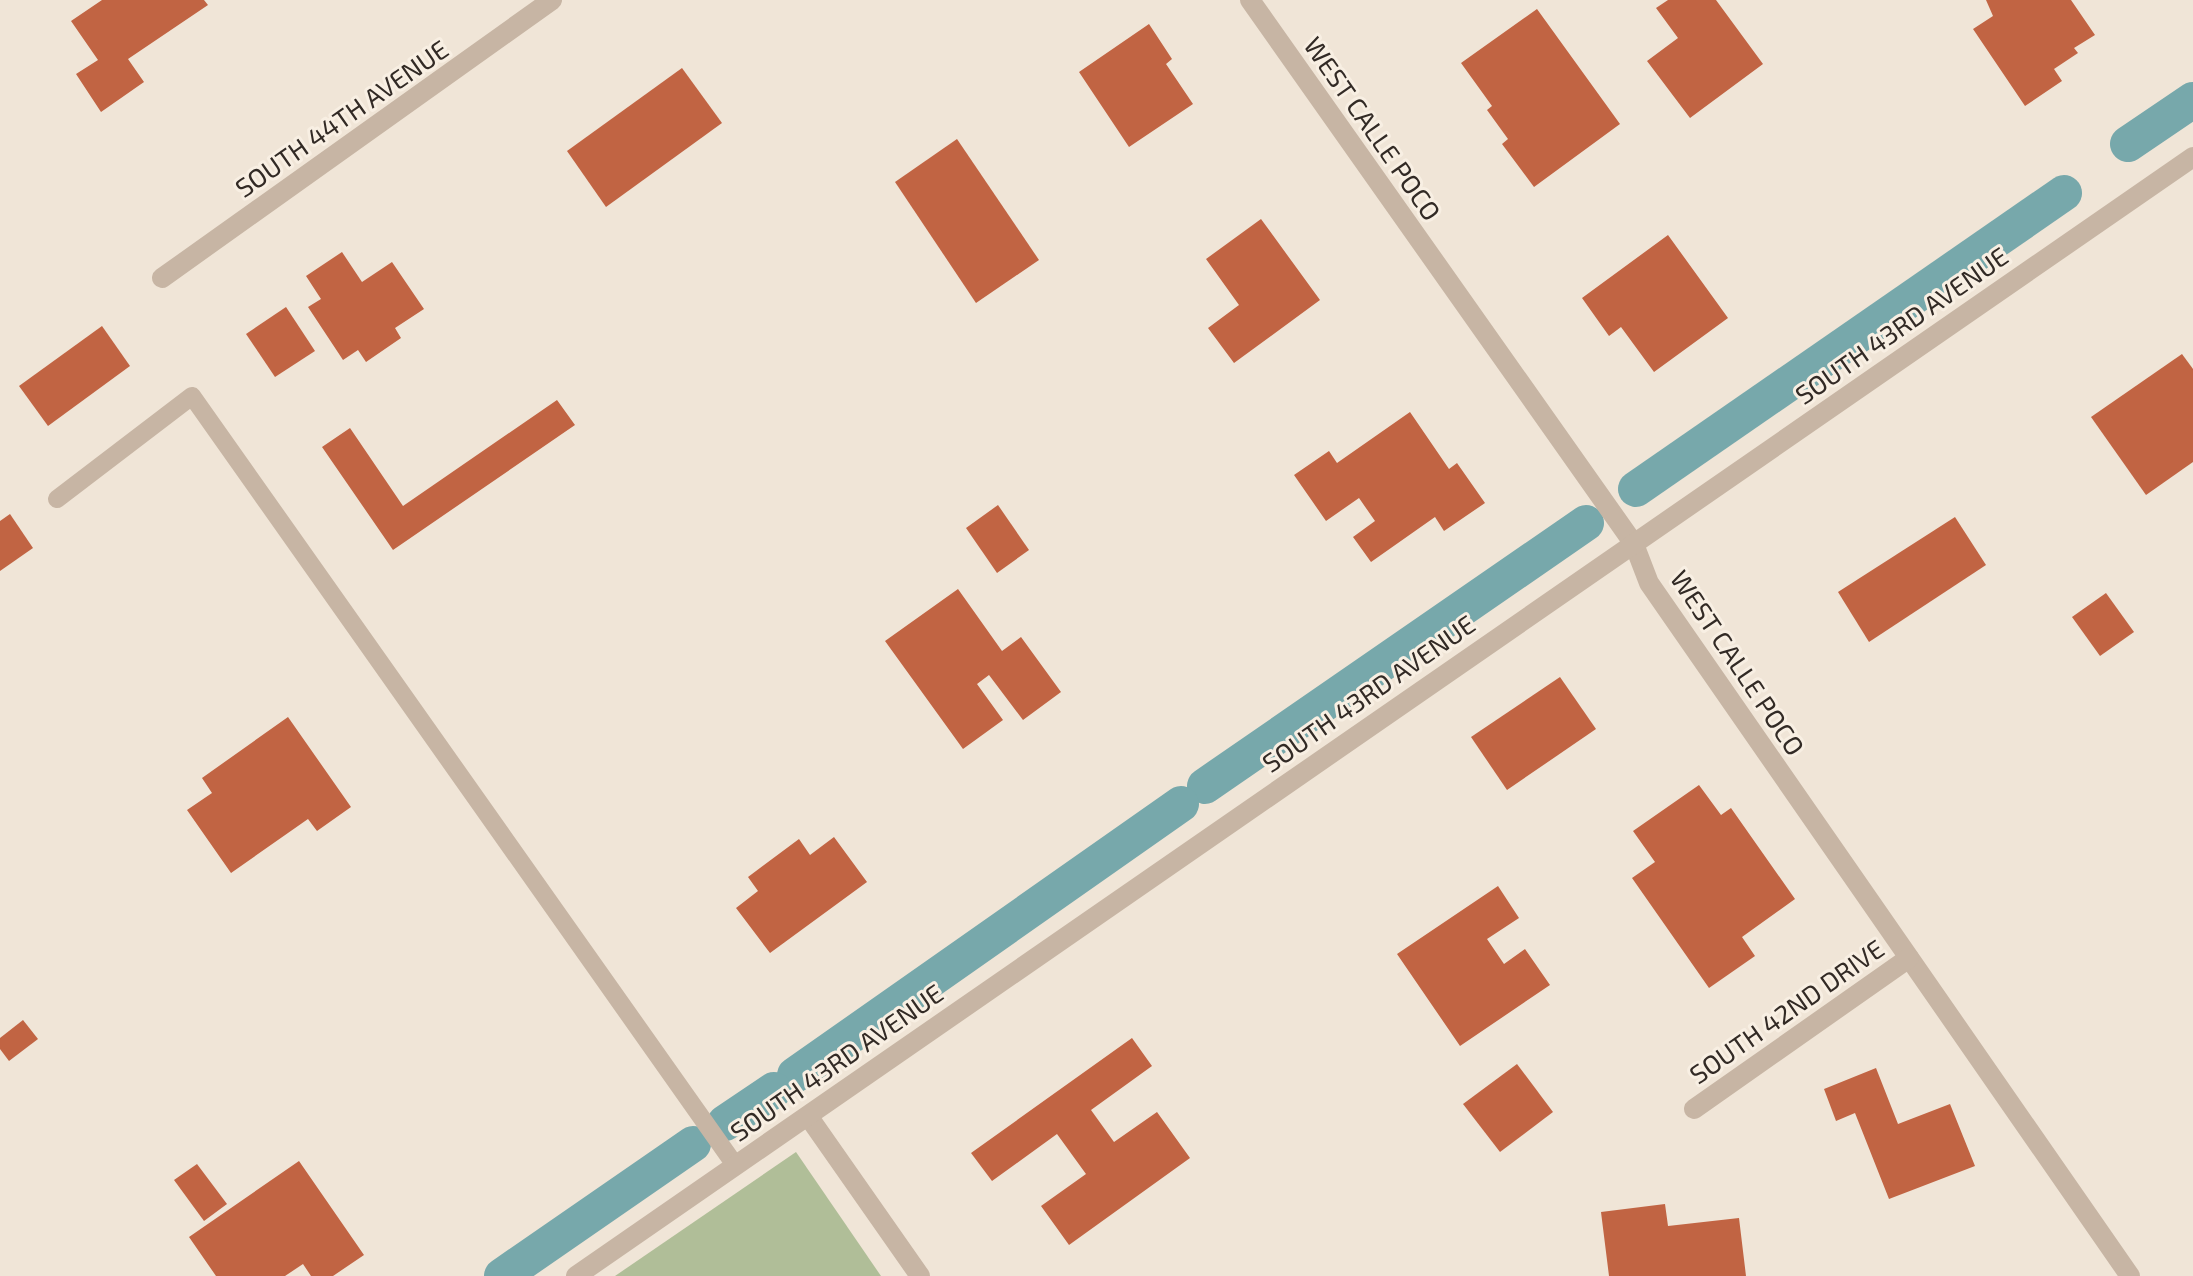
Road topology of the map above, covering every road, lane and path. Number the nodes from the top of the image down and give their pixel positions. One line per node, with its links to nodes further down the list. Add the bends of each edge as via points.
1 (552, 0): 4 (street, SOUTH 44TH AVENUE)
2 (1250, 0): 6 (street, WEST CALLE POCO)
3 (2193, 157): 6 (street, SOUTH 43RD AVENUE)
4 (162, 278)
5 (57, 499): 10 (lane, via 192,396)
6 (1634, 544): 7 (street, WEST CALLE POCO, via 1649,583); 9 (street, SOUTH 43RD AVENUE)
7 (1909, 958): 8 (street, SOUTH 42ND DRIVE); 13 (street, WEST CALLE POCO)
8 (1694, 1109)
9 (808, 1116): 10 (street, SOUTH 43RD AVENUE); 12 (street)
10 (735, 1165): 11 (street, SOUTH 43RD AVENUE)
11 (576, 1276)
12 (920, 1276)
13 (2130, 1276)

